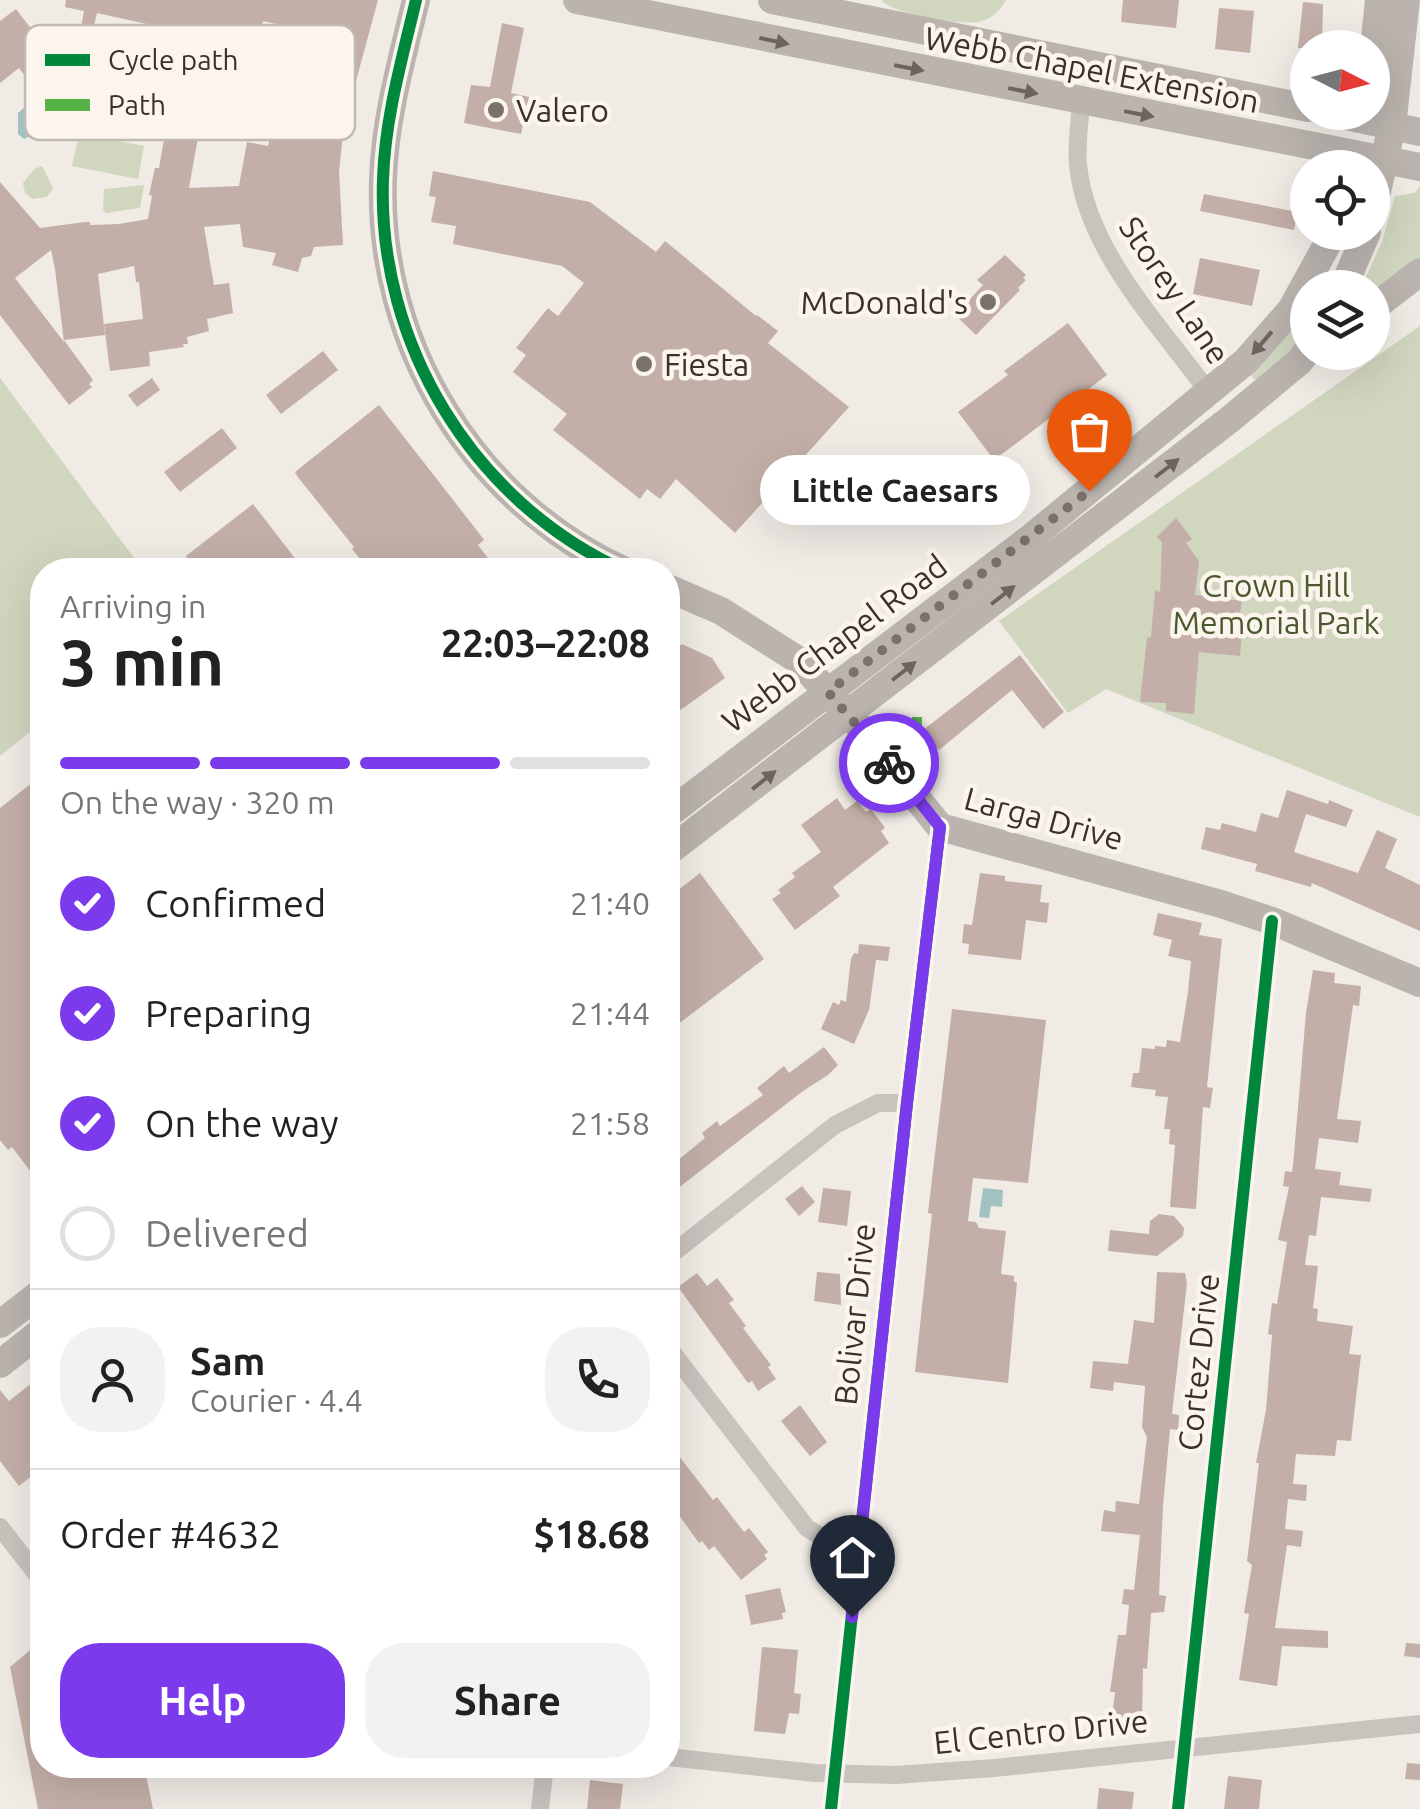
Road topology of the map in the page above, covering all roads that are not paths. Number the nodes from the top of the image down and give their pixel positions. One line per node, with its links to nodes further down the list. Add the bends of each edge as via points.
1 (416, 0): 25 (main road, via 391,105 383,182 393,283 415,354 467,448 564,539)
2 (577, 0): 9 (main road, Webb Chapel Extension, one-way to 9)
3 (772, 0): 6 (main road, Webb Chapel Extension)
4 (1380, 0): 7 (main road)
5 (1406, 0): 8 (main road)
6 (861, 9): 9 (main road); 10 (main road, Webb Chapel Extension)
7 (1380, 30)
8 (1390, 36)
9 (853, 57): 12 (main road, Webb Chapel Extension, one-way to 12)
10 (1081, 64): 12 (main road); 13 (main road, Webb Chapel Extension)
11 (1390, 70): 14 (main road)
12 (1081, 102): 15 (main road, Webb Chapel Extension, one-way to 15); 22 (street, Storey Lane, via 1078,165 1091,217 1108,252)
13 (1290, 103)
14 (1420, 103)
15 (1309, 150)
16 (1390, 164): 17 (main road)
17 (1420, 167)
18 (1324, 250): 22 (main road, Webb Chapel Road, one-way to 22, via 1291,310)
19 (1420, 272): 20 (main road)
20 (1390, 295)
21 (1290, 369): 23 (main road, Webb Chapel Road)
22 (1209, 393): 23 (main road); 24 (main road, Webb Chapel Road)
23 (1229, 420): 24 (main road, Webb Chapel Road, one-way to 23)
24 (1038, 550): 27 (main road, Webb Chapel Road); 28 (main road, Webb Chapel Road, one-way to 24)
25 (600, 558)
26 (680, 593): 27 (main road, Larga Drive, via 758,632)
27 (828, 692): 28 (main road, Larga Drive); 29 (main road, Webb Chapel Road)
28 (848, 714): 30 (main road, Larga Drive); 31 (main road, Webb Chapel Road, one-way to 28)
29 (680, 805)
30 (940, 827): 32 (main road, Larga Drive); 34 (street, Bolivar Drive)
31 (680, 843)
32 (1272, 921): 33 (main road, Larga Drive); 45 (street, Cortez Drive)
33 (1420, 982)
34 (907, 1103): 35 (street, via 878,1103 835,1125); 42 (street, Bolivar Drive)
35 (680, 1247)
36 (30, 1301): 37 (main road)
37 (0, 1324)
38 (30, 1340): 40 (main road)
39 (680, 1363): 42 (street, via 807,1528)
40 (0, 1364)
41 (0, 1527): 43 (street)
42 (859, 1548): 47 (street, Bolivar Drive)
43 (30, 1566)
44 (1420, 1724): 45 (street, El Centro Drive)
45 (1184, 1746): 47 (street, El Centro Drive, via 956,1771); 51 (street, Cortez Drive)
46 (680, 1757): 47 (street, El Centro Drive)
47 (835, 1774): 50 (street, Bolivar Drive)
48 (543, 1778): 49 (street)
49 (540, 1809)
50 (831, 1809)
51 (1178, 1809)

